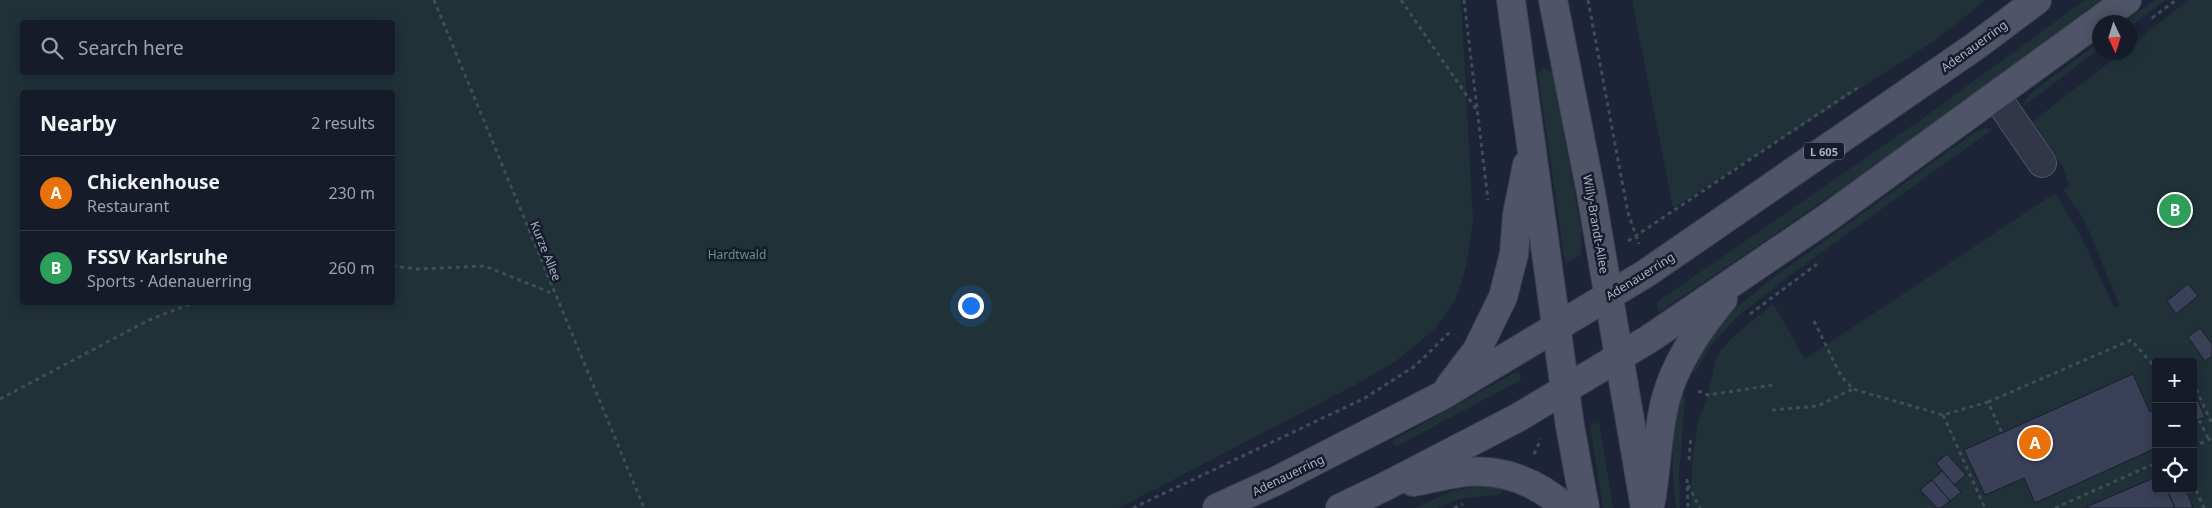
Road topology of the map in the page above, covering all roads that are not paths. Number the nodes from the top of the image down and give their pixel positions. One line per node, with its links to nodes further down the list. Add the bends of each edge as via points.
1 (1511, 0): 6 (main road)
2 (1553, 0): 9 (main road, Willy-Brandt-Allee)
3 (2037, 0): 9 (main road, Adenauerring / L 605, via 1726,220)
4 (2127, 0): 5 (main road)
5 (1996, 96): 7 (lane); 8 (main road)
6 (1530, 139): 10 (main road); 13 (main road, via 1514,254 1503,297 1477,350)
7 (2042, 163)
8 (1740, 278): 11 (main road); 20 (main road, via 1694,337 1670,385 1665,399)
9 (1608, 296): 10 (main road, Adenauerring / L 605); 11 (main road, Willy-Brandt-Allee)
10 (1557, 326): 12 (main road); 13 (main road, Adenauerring)
11 (1619, 356): 12 (main road); 19 (main road, Willy-Brandt-Allee)
12 (1565, 388): 14 (main road, via 1519,417); 18 (main road)
13 (1443, 395): 15 (main road, Adenauerring)
14 (1384, 487): 16 (main road); 17 (main road, via 1480,471 1522,479 1549,493)
15 (1217, 508)
16 (1340, 508)
17 (1566, 508)
18 (1585, 508)
19 (1645, 508)
20 (1650, 508)

